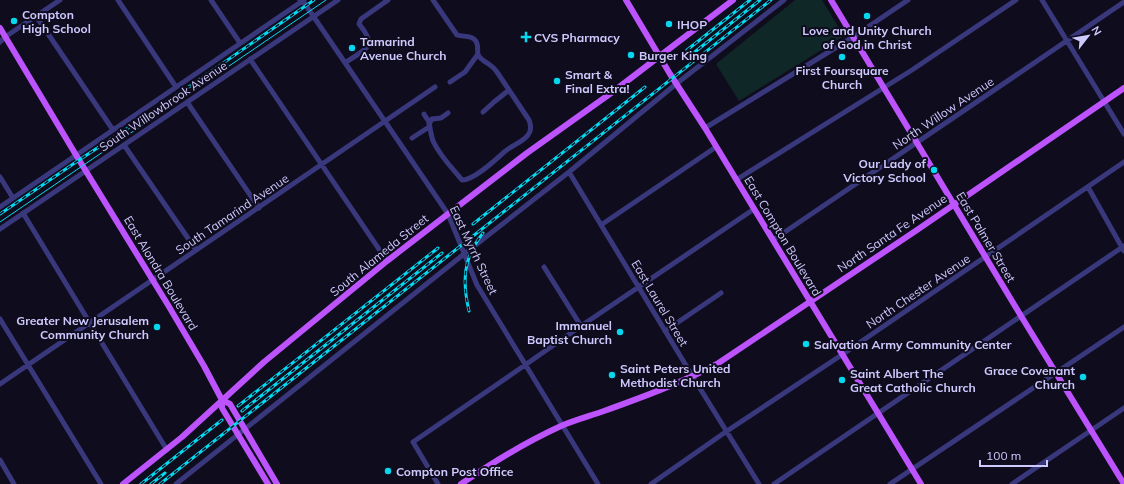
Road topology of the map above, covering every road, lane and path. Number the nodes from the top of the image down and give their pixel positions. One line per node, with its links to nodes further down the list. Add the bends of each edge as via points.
1 (60, 0): 16 (street)
2 (118, 0): 30 (street)
3 (211, 0): 23 (street)
4 (302, 0): 17 (street, East Myrrh Street); 23 (street, South Willowbrook Avenue)
5 (338, 0): 17 (street, South Willowbrook Avenue)
6 (388, 0): 27 (street, via 361,19 359,24 367,35 368,47)
7 (433, 0): 24 (street, via 457,35 475,39)
8 (626, 0): 25 (main road, East Compton Boulevard)
9 (733, 0): 25 (main road, South Alameda Street)
10 (784, 0): 29 (street)
11 (831, 0): 20 (main road, East Palmer Street)
12 (907, 0): 20 (street)
13 (1016, 0): 32 (street)
14 (1042, 0): 21 (street)
15 (1124, 2): 21 (street, North Willow Avenue)
16 (36, 16): 19 (street); 43 (street)
17 (313, 17): 26 (street, South Willowbrook Avenue); 27 (street, East Myrrh Street)
18 (0, 28): 19 (main road, East Alondra Boulevard)
19 (5, 37): 22 (street); 49 (main road, East Alondra Boulevard)
20 (853, 37): 32 (main road, East Palmer Street); 42 (street)
21 (1067, 41): 36 (street); 46 (street, North Willow Avenue)
22 (0, 42)
23 (240, 43): 30 (street, South Willowbrook Avenue)
24 (478, 54): 28 (street, via 465,72); 34 (street, via 492,66)
25 (659, 57): 29 (main road, East Compton Boulevard); 63 (main road, South Alameda Street)
26 (250, 59): 35 (street, South Willowbrook Avenue); 51 (street)
27 (345, 63): 40 (street, East Myrrh Street)
28 (450, 82)
29 (676, 84): 42 (main road, East Compton Boulevard); 53 (street)
30 (176, 87): 43 (street, South Willowbrook Avenue)
31 (435, 87): 40 (street, South Tamarind Avenue)
32 (884, 88): 46 (main road, East Palmer Street); 55 (street)
33 (1124, 88): 36 (main road, North Santa Fe Avenue)
34 (509, 90): 37 (street); 41 (street, via 530,120 528,135 468,179 462,180 447,163 433,140)
35 (187, 102): 47 (street, South Willowbrook Avenue); 60 (street)
36 (1104, 102): 44 (street); 58 (main road, North Santa Fe Avenue)
37 (483, 112)
38 (448, 113): 41 (street, via 441,118 432,119)
39 (424, 114): 41 (street)
40 (385, 121): 51 (street, South Tamarind Avenue); 63 (street, East Myrrh Street)
41 (429, 125): 45 (street)
42 (705, 128): 48 (main road, East Compton Boulevard)
43 (113, 130): 49 (street, South Willowbrook Avenue)
44 (1124, 134)
45 (412, 138)
46 (916, 143): 58 (main road, East Palmer Street); 66 (street, North Willow Avenue)
47 (124, 145): 52 (street, South Willowbrook Avenue); 68 (street)
48 (716, 146): 55 (main road, East Compton Boulevard); 64 (street)
49 (77, 158): 52 (main road, East Alondra Boulevard); 57 (street, South Willowbrook Avenue)
50 (1124, 162): 56 (street, North Chester Avenue)
51 (322, 164): 60 (street, South Tamarind Avenue); 71 (street)
52 (86, 171): 62 (street, South Willowbrook Avenue); 73 (main road, East Alondra Boulevard)
53 (569, 172): 64 (street, East Laurel Street); 69 (street)
54 (0, 177): 57 (street)
55 (736, 180): 61 (main road, East Compton Boulevard)
56 (1088, 187): 67 (street); 70 (street, North Chester Avenue)
57 (13, 198): 59 (street, South Willowbrook Avenue)
58 (954, 204): 70 (main road, East Palmer Street); 76 (main road, North Santa Fe Avenue)
59 (0, 207)
60 (258, 208): 68 (street, South Tamarind Avenue)
61 (754, 209): 66 (main road, East Compton Boulevard); 74 (street)
62 (23, 213): 65 (street, South Willowbrook Avenue); 79 (street)
63 (448, 214): 69 (street, East Myrrh Street); 71 (main road, South Alameda Street)
64 (601, 225): 74 (street, East Laurel Street)
65 (0, 229)
66 (773, 240): 76 (main road, East Compton Boulevard)
67 (1123, 248): 77 (street)
68 (196, 250): 73 (street, South Tamarind Avenue)
69 (464, 254): 85 (street, East Myrrh Street, via 477,285); 93 (street)
70 (986, 257): 77 (main road, East Palmer Street); 83 (street, North Chester Avenue)
71 (387, 262): 89 (main road, South Alameda Street, via 264,362)
72 (544, 267): 80 (street)
73 (152, 280): 79 (street, South Tamarind Avenue); 89 (main road, East Alondra Boulevard)
74 (639, 287): 80 (street); 82 (street, East Laurel Street)
75 (721, 293): 82 (street)
76 (811, 302): 83 (main road, East Compton Boulevard); 87 (main road, North Santa Fe Avenue)
77 (1021, 316): 86 (main road, East Palmer Street); 91 (street)
78 (0, 318): 84 (street)
79 (90, 323): 84 (street, South Tamarind Avenue); 97 (street)
80 (580, 326): 85 (street)
81 (1124, 326): 86 (street)
82 (665, 331): 87 (street, East Laurel Street)
83 (843, 354): 91 (main road, East Compton Boulevard); 95 (street, North Chester Avenue)
84 (28, 365): 88 (street, South Tamarind Avenue); 101 (street)
85 (525, 365): 92 (street, East Myrrh Street); 106 (street, via 413,442)
86 (1056, 373): 94 (main road, East Palmer Street); 99 (street)
87 (693, 377): 92 (main road, North Santa Fe Avenue); 95 (street, East Laurel Street)
88 (0, 384)
89 (222, 400): 93 (main road, East Alondra Boulevard, via 230,404); 96 (main road, East Alondra Boulevard, via 222,408); 97 (main road, South Alameda Street)
90 (1124, 408): 94 (street)
91 (878, 414): 99 (main road, East Compton Boulevard); 111 (street)
92 (562, 426): 107 (main road, North Santa Fe Avenue, via 523,444); 108 (street, East Myrrh Street)
93 (244, 430): 96 (street); 105 (main road, East Alondra Boulevard)
94 (1091, 430): 114 (street); 115 (main road, East Palmer Street)
95 (727, 431): 109 (street, North Chester Avenue); 110 (street, East Laurel Street)
96 (238, 434): 103 (street); 104 (main road, East Alondra Boulevard)
97 (166, 450): 102 (main road, South Alameda Street)
98 (0, 460): 100 (street)
99 (912, 469): 112 (street); 113 (main road, East Compton Boulevard)
100 (14, 484)
101 (101, 484)
102 (123, 484)
103 (176, 484)
104 (267, 484)
105 (277, 484)
106 (438, 484)
107 (461, 484)
108 (598, 484)
109 (651, 484)
110 (759, 484)
111 (774, 484)
112 (890, 484)
113 (921, 484)
114 (1012, 484)
115 (1124, 484)

